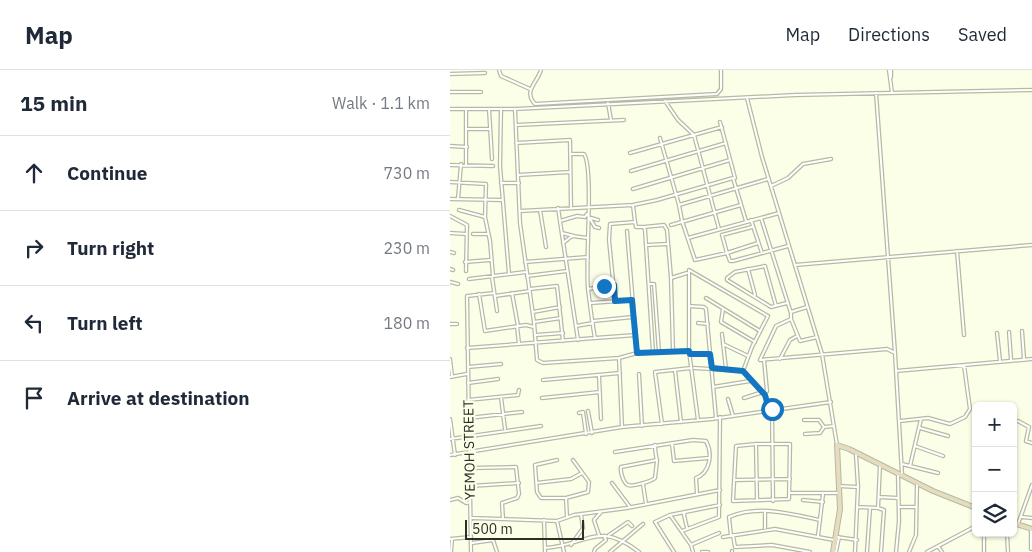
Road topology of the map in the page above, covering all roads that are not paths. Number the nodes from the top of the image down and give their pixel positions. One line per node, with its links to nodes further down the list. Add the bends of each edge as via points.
1 (498, 70): 7 (street, via 501,76)
2 (541, 70): 7 (street)
3 (721, 70): 7 (street, via 717,94 538,104 533,103)
4 (890, 70): 12 (street)
5 (485, 73): 6 (street)
6 (450, 74)
7 (530, 90)
8 (1032, 90): 12 (street)
9 (450, 92): 10 (street)
10 (481, 92)
11 (876, 93): 12 (street); 13 (street); 117 (street)
12 (892, 93)
13 (747, 98): 14 (street); 52 (street)
14 (664, 101): 15 (street); 28 (street)
15 (608, 104): 20 (street); 21 (street)
16 (450, 109): 17 (street)
17 (466, 109): 18 (street); 26 (street)
18 (489, 109): 19 (street); 27 (street)
19 (501, 109): 20 (street); 55 (street)
20 (515, 109): 24 (street)
21 (610, 120): 22 (street); 24 (street)
22 (624, 120)
23 (720, 122): 25 (street)
24 (516, 125): 30 (street)
25 (722, 127): 28 (street); 31 (street)
26 (466, 129): 27 (street); 34 (street)
27 (490, 129): 38 (street)
28 (694, 135): 32 (street); 35 (street)
29 (660, 138): 32 (street)
30 (516, 143): 37 (street, via 570,140); 49 (street)
31 (726, 143): 35 (street); 40 (street)
32 (663, 144): 36 (street); 41 (street)
33 (450, 146): 34 (street)
34 (467, 147): 43 (street)
35 (697, 151): 41 (street); 46 (street)
36 (630, 153)
37 (571, 154): 48 (street); 70 (street, via 586,156)
38 (492, 159)
39 (831, 159): 58 (street, via 803,164 788,178)
40 (730, 160): 46 (street); 51 (street)
41 (667, 161): 47 (street); 50 (street)
42 (461, 164): 43 (street); 44 (street); 54 (street)
43 (466, 164): 45 (street)
44 (450, 165)
45 (493, 166)
46 (703, 169): 50 (street); 57 (street)
47 (631, 171)
48 (570, 172): 49 (street); 72 (street)
49 (518, 175): 56 (street)
50 (671, 178): 60 (street); 61 (street)
51 (735, 178): 57 (street); 59 (street)
52 (769, 178): 58 (street); 59 (street)
53 (450, 182): 54 (street)
54 (460, 182): 64 (street); 66 (street, via 486,184)
55 (501, 183): 56 (street); 65 (street)
56 (518, 183): 75 (street)
57 (708, 185): 61 (street); 62 (street)
58 (771, 186): 77 (street)
59 (738, 187): 62 (street); 69 (street)
60 (633, 189)
61 (675, 195): 67 (street); 68 (street)
62 (710, 195): 68 (street); 76 (street)
63 (450, 199): 64 (street)
64 (458, 199): 66 (street)
65 (502, 200): 66 (street); 128 (street)
66 (486, 201): 80 (street)
67 (632, 205): 70 (street); 88 (street)
68 (679, 205): 86 (street)
69 (742, 205): 76 (street); 87 (street)
70 (588, 206): 72 (street); 78 (street)
71 (558, 208): 72 (street); 74 (street); 85 (street)
72 (571, 208)
73 (459, 210): 80 (street)
74 (540, 210): 75 (street); 109 (street)
75 (520, 211): 121 (street)
76 (714, 212): 86 (street); 93 (street)
77 (779, 213): 82 (street); 108 (street)
78 (587, 214): 81 (street); 85 (street); 101 (street)
79 (450, 216): 97 (street, via 466,224)
80 (485, 217): 99 (street)
81 (590, 217): 83 (street); 92 (street)
82 (761, 218): 84 (street); 110 (street)
83 (598, 220)
84 (751, 220): 87 (street); 90 (street)
85 (560, 221): 96 (street)
86 (682, 221): 89 (street); 102 (street)
87 (746, 221): 93 (street)
88 (635, 222): 91 (street, via 636,227); 136 (street, via 610,224)
89 (671, 225)
90 (752, 226): 104 (street); 114 (street, via 722,235)
91 (644, 227): 105 (street, via 664,225); 106 (street)
92 (599, 228)
93 (719, 229): 102 (street)
94 (627, 231): 144 (street)
95 (450, 233): 97 (street)
96 (562, 233): 100 (street); 103 (street)
97 (466, 234): 120 (street)
98 (472, 234): 99 (street)
99 (488, 234): 119 (street)
100 (574, 236): 101 (street); 103 (street)
101 (588, 238): 116 (street)
102 (688, 238): 114 (street, via 695,260)
103 (563, 243): 118 (street)
104 (758, 243): 114 (street); 115 (street)
105 (667, 244): 106 (street); 131 (street)
106 (646, 245): 135 (street)
107 (1032, 245): 111 (street)
108 (788, 246): 110 (street); 122 (street)
109 (546, 247)
110 (771, 250): 115 (street); 147 (street)
111 (957, 251): 117 (street); 176 (street)
112 (450, 252): 113 (street)
113 (454, 253)
114 (727, 253): 115 (street, via 733,261)
115 (762, 253)
116 (588, 257): 118 (street); 137 (street)
117 (888, 257): 122 (street); 192 (street)
118 (565, 258): 121 (street); 125 (street)
119 (491, 260): 120 (street); 129 (street)
120 (465, 262): 124 (street)
121 (525, 262): 126 (street)
122 (795, 265): 151 (street)
123 (748, 269): 142 (street); 142 (street, via 731,275 727,280); 149 (street, via 765,266)
124 (466, 271)
125 (567, 271): 130 (street); 166 (street)
126 (527, 272): 128 (street); 130 (street)
127 (688, 273): 131 (street); 148 (street); 168 (street, via 690,270 768,316)
128 (509, 274): 129 (street)
129 (492, 276): 132 (street); 141 (street)
130 (528, 276): 138 (street)
131 (671, 278): 189 (street)
132 (469, 279)
133 (450, 282): 134 (street)
134 (458, 284)
135 (649, 284): 187 (street); 188 (street, via 654,284)
136 (614, 285): 137 (street); 145 (street)
137 (588, 289): 146 (street)
138 (530, 290): 139 (street); 150 (street, via 557,286); 154 (street)
139 (512, 293): 141 (street); 165 (street)
140 (479, 294): 141 (street); 165 (street, via 484,330); 186 (street, YEMOH STREET, via 467,296)
141 (495, 294): 153 (street)
142 (755, 297): 149 (street)
143 (706, 298): 152 (street)
144 (632, 300): 145 (street); 156 (street)
145 (615, 301): 146 (street)
146 (591, 303): 160 (street)
147 (787, 303): 149 (street); 155 (street)
148 (689, 306): 164 (street, via 706,308); 190 (street)
149 (776, 306)
150 (560, 307): 154 (street); 157 (street)
151 (807, 308): 155 (street); 178 (street)
152 (723, 309): 168 (street); 182 (street, via 721,322)
153 (497, 312)
154 (533, 312): 159 (street)
155 (791, 313): 158 (street)
156 (633, 317): 160 (street); 175 (street)
157 (562, 318): 159 (street); 171 (street)
158 (792, 319): 177 (street); 201 (street, via 776,326 760,358)
159 (534, 322): 167 (street)
160 (593, 322): 166 (street); 179 (street)
161 (698, 323): 164 (street)
162 (450, 324): 163 (street)
163 (457, 324)
164 (708, 324): 193 (street)
165 (517, 326): 167 (street); 185 (street)
166 (576, 326): 180 (street)
167 (534, 327): 174 (street)
168 (760, 331): 182 (street)
169 (1022, 331): 200 (street)
170 (1009, 332): 202 (street)
171 (563, 333): 174 (street); 181 (street)
172 (997, 333): 203 (street)
173 (722, 334): 184 (street)
174 (536, 335): 183 (street)
175 (636, 335): 179 (street); 191 (street)
176 (964, 335)
177 (797, 336): 178 (street, via 800,341); 197 (street, via 790,340)
178 (817, 337): 194 (street)
179 (595, 338): 180 (street)
180 (578, 340): 181 (street)
181 (563, 341): 183 (street)
182 (755, 342): 195 (street)
183 (536, 343): 185 (street); 196 (street, via 537,360 540,362)
184 (723, 344): 195 (street); 209 (street)
185 (520, 345): 186 (street)
186 (467, 348): 206 (street, YEMOH STREET)
187 (653, 352): 188 (street); 191 (street)
188 (659, 352): 189 (street)
189 (674, 352): 190 (street)
190 (690, 352): 193 (street); 207 (street)
191 (637, 353): 196 (street)
192 (895, 353): 194 (street, via 887,349); 211 (street)
193 (710, 354): 208 (street)
194 (822, 354): 197 (street); 232 (street)
195 (748, 356): 212 (street)
196 (619, 358): 213 (street)
197 (780, 358): 201 (street)
198 (1032, 358): 200 (street)
199 (450, 359): 216 (street)
200 (1024, 359): 202 (street)
201 (764, 360): 224 (street)
202 (1011, 360): 203 (street)
203 (1000, 361): 205 (street)
204 (501, 364): 206 (street)
205 (964, 365): 211 (street); 243 (street, via 968,414 950,424)
206 (468, 367): 214 (street, YEMOH STREET)
207 (692, 368): 208 (street); 210 (street); 245 (street)
208 (712, 368): 209 (street); 222 (street)
209 (726, 369): 212 (street)
210 (675, 370): 249 (street); 250 (street, via 655,372)
211 (896, 370): 247 (street)
212 (743, 371): 220 (street)
213 (620, 373): 217 (street); 254 (street)
214 (468, 374): 216 (street); 221 (street, YEMOH STREET)
215 (639, 374): 252 (street)
216 (451, 376)
217 (599, 376): 219 (street); 225 (street)
218 (498, 379): 221 (street)
219 (543, 380)
220 (751, 380): 222 (street); 226 (street)
221 (468, 382): 230 (street, YEMOH STREET)
222 (713, 387): 242 (street)
223 (519, 390): 227 (street, via 518,395)
224 (767, 391)
225 (600, 392): 228 (street); 244 (street)
226 (763, 392): 229 (street); 233 (street)
227 (501, 397): 230 (street); 236 (street)
228 (542, 398)
229 (744, 398)
230 (468, 400): 241 (street, YEMOH STREET)
231 (728, 400): 238 (street)
232 (831, 402): 233 (street); 253 (street)
233 (771, 409): 238 (street); 265 (street)
234 (588, 410): 258 (street)
235 (522, 412): 236 (street)
236 (502, 413): 241 (street); 257 (street)
237 (579, 413): 259 (street, via 583,412)
238 (733, 416): 239 (street)
239 (720, 417): 242 (street); 303 (street)
240 (450, 418): 263 (street)
241 (469, 418): 261 (street, YEMOH STREET)
242 (716, 418): 245 (street)
243 (921, 418): 247 (street); 256 (street)
244 (602, 419)
245 (698, 420): 249 (street)
246 (804, 420): 255 (street, via 820,421)
247 (900, 421): 281 (street)
248 (1018, 421): 266 (street, via 1029,427 1026,441)
249 (681, 422): 250 (street)
250 (662, 424): 252 (street)
251 (541, 426): 257 (street)
252 (642, 426): 254 (street)
253 (834, 426): 255 (street); 269 (street)
254 (622, 427): 258 (street)
255 (824, 427): 260 (street, via 821,433)
256 (920, 428): 262 (street); 270 (street)
257 (505, 430): 261 (street)
258 (592, 433): 259 (street)
259 (586, 434): 271 (street)
260 (805, 434)
261 (470, 435): 263 (street); 271 (street, YEMOH STREET)
262 (948, 436)
263 (451, 438): 275 (street)
264 (672, 443): 268 (street); 277 (street, via 706,441); 277 (street, via 674,461)
265 (773, 443): 267 (street); 292 (street); 293 (street, via 790,444)
266 (1032, 443)
267 (756, 444): 290 (street, via 736,445); 291 (street)
268 (655, 445): 272 (street); 280 (street)
269 (837, 445): 273 (street); 301 (street)
270 (915, 446): 276 (street); 283 (street)
271 (470, 452): 275 (street); 284 (street, YEMOH STREET)
272 (616, 452)
273 (856, 452): 282 (street); 302 (street)
274 (450, 455): 275 (street)
275 (455, 455)
276 (943, 456)
277 (708, 458): 305 (street, via 707,472 695,479)
278 (557, 460): 295 (street, via 535,465)
279 (573, 460): 285 (street)
280 (657, 460): 297 (street, via 655,478); 297 (street, via 625,465 620,469 628,484)
281 (902, 464): 283 (street); 289 (street)
282 (880, 465): 289 (street); 308 (street)
283 (910, 466): 287 (street)
284 (470, 468): 294 (street, via 512,466 518,470); 300 (street, YEMOH STREET)
285 (579, 469): 286 (street); 288 (street)
286 (582, 473): 288 (street); 309 (street, via 589,482 588,492)
287 (938, 473)
288 (576, 476): 295 (street)
289 (900, 476): 298 (street); 310 (street)
290 (734, 480): 291 (street); 312 (street, via 733,501)
291 (756, 480): 292 (street); 312 (street)
292 (773, 480): 293 (street); 314 (street)
293 (790, 480): 304 (street)
294 (519, 483): 300 (street); 335 (street, via 517,498 502,503)
295 (536, 483): 309 (street, via 538,497)
296 (612, 483): 322 (street)
297 (643, 483): 317 (street)
298 (916, 484): 319 (street); 321 (street)
299 (1032, 485): 331 (street)
300 (470, 486): 315 (street, YEMOH STREET)
301 (840, 486): 302 (street); 307 (street)
302 (858, 487): 323 (street)
303 (720, 490): 305 (street); 318 (street)
304 (790, 493): 306 (street); 314 (street, via 789,499)
305 (697, 494): 317 (street)
306 (823, 494): 307 (street); 316 (street)
307 (840, 494): 358 (street)
308 (879, 497): 310 (street); 325 (street)
309 (566, 498): 332 (street)
310 (898, 498): 320 (street)
311 (450, 500): 315 (street, via 458,498)
312 (757, 500): 314 (street)
313 (803, 500): 316 (street)
314 (773, 501)
315 (470, 502): 333 (street, YEMOH STREET)
316 (823, 502): 337 (street)
317 (646, 504): 322 (street)
318 (720, 505): 328 (street); 342 (street, via 718,518)
319 (972, 506)
320 (899, 507): 321 (street); 390 (street)
321 (916, 507): 391 (street, via 915,540)
322 (630, 508): 326 (street)
323 (858, 508): 324 (street); 361 (street)
324 (870, 508): 325 (street); 388 (street)
325 (878, 508): 389 (street, via 884,510)
326 (602, 511): 329 (street); 349 (street, via 594,518)
327 (765, 511): 337 (street); 343 (street); 352 (street, via 730,516)
328 (685, 512): 330 (street); 342 (street)
329 (582, 514): 332 (street); 363 (street, via 583,528)
330 (670, 515): 346 (street); 380 (street, via 655,522)
331 (1021, 516): 334 (street); 340 (street)
332 (567, 517): 338 (street)
333 (472, 518): 335 (street); 354 (street, YEMOH STREET)
334 (1032, 518)
335 (503, 519): 336 (street)
336 (544, 520): 338 (street); 368 (street)
337 (820, 520): 353 (street)
338 (557, 521): 366 (street)
339 (643, 524): 360 (street)
340 (1018, 524): 345 (street)
341 (632, 526): 348 (street, via 628,522)
342 (686, 528): 346 (street)
343 (765, 528): 352 (street); 353 (street)
344 (972, 528): 367 (street)
345 (1031, 529): 369 (street)
346 (682, 531): 364 (street)
347 (719, 533): 364 (street)
348 (609, 535): 350 (street); 360 (street)
349 (599, 536): 350 (street); 363 (street)
350 (603, 536): 357 (street)
351 (723, 536): 352 (street)
352 (732, 536): 365 (street, via 735,547)
353 (818, 536): 358 (street)
354 (471, 537): 359 (street); 362 (street, YEMOH STREET)
355 (984, 537): 395 (street)
356 (1007, 537): 396 (street)
357 (606, 538): 376 (street); 377 (street)
358 (837, 538): 361 (street); 386 (street)
359 (451, 539): 371 (street)
360 (623, 540): 378 (street); 379 (street)
361 (857, 540): 387 (street)
362 (472, 543): 372 (street, YEMOH STREET); 373 (street, via 493,540)
363 (571, 545): 366 (street)
364 (691, 545): 381 (street)
365 (763, 546): 370 (street); 384 (street)
366 (563, 547): 368 (street); 375 (street)
367 (938, 547): 392 (street); 393 (street); 394 (street)
368 (545, 548): 374 (street)
369 (1030, 549)
370 (797, 551): 385 (street)
371 (451, 552)
372 (472, 552)
373 (497, 552)
374 (545, 552)
375 (564, 552)
376 (590, 552)
377 (594, 552)
378 (610, 552)
379 (639, 552)
380 (674, 552)
381 (693, 552)
382 (702, 552): 383 (street)
383 (708, 552)
384 (763, 552)
385 (810, 552)
386 (835, 552)
387 (855, 552)
388 (867, 552)
389 (881, 552)
390 (896, 552)
391 (909, 552)
392 (927, 552)
393 (934, 552)
394 (942, 552)
395 (984, 552)
396 (1008, 552)

